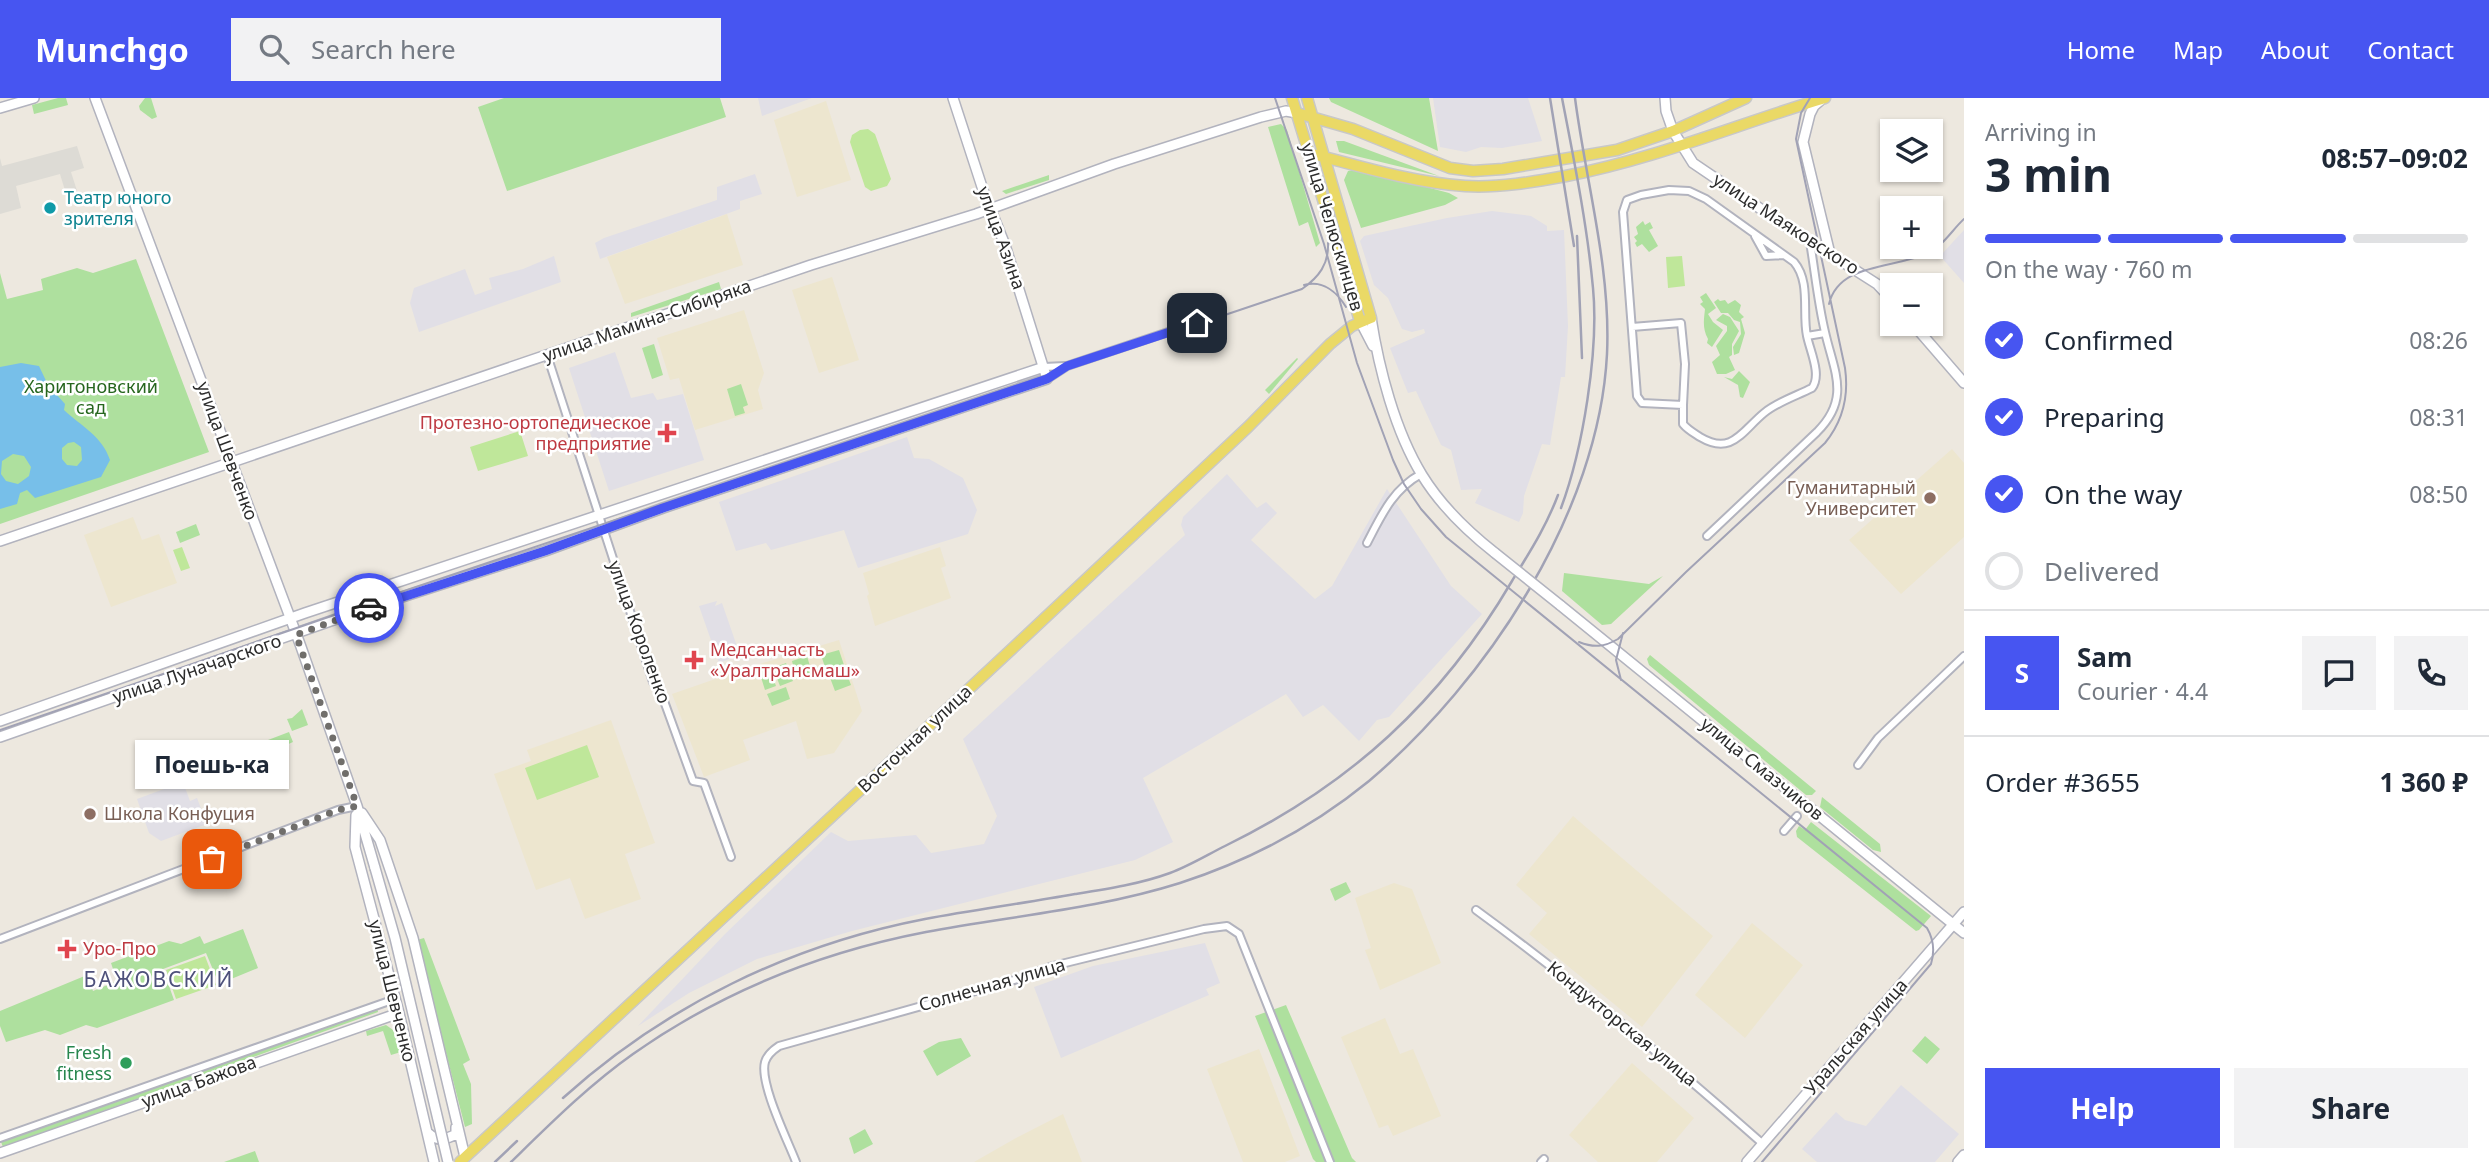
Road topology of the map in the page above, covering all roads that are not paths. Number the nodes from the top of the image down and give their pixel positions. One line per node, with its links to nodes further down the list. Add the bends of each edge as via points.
1 (34, 98): 10 (main road)
2 (95, 98): 36 (main road, улица Шевченко)
3 (953, 98): 18 (main road, улица Азина)
4 (1292, 98): 12 (main road, улица Челюскинцев)
5 (1307, 98): 13 (main road, улица Челюскинцев)
6 (1665, 98): 14 (main road, улица Маяковского)
7 (1746, 98): 14 (main road)
8 (1792, 98): 11 (main road)
9 (1824, 98): 11 (main road); 21 (main road, via 1810,114 1803,142)
10 (0, 108)
11 (1788, 109): 15 (main road)
12 (1297, 113): 13 (main road); 16 (main road, улица Челюскинцев); 18 (main road, улица Мамина-Сибиряка, via 1261,117)
13 (1313, 117): 14 (main road, via 1467,172 1603,153); 17 (main road, улица Челюскинцев)
14 (1673, 131): 15 (main road, улица Маяковского)
15 (1681, 147): 17 (main road, via 1597,170 1486,186 1437,183); 20 (main road, улица Маяковского, via 1700,169)
16 (1310, 153): 17 (main road); 25 (main road, улица Челюскинцев)
17 (1325, 157): 25 (main road, улица Челюскинцев)
18 (991, 208): 30 (main road, улица Мамина-Сибиряка); 32 (main road, улица Азина)
19 (1754, 234): 22 (street); 22 (street, via 1766,256); 26 (street, via 1689,191 1631,197 1623,212)
20 (1810, 242): 21 (main road, улица Маяковского); 27 (street)
21 (1830, 254): 23 (main road, улица Маяковского)
22 (1784, 255): 28 (street, via 1801,274)
23 (1880, 287)
24 (1219, 315): 31 (street, улица Луначарского)
25 (1366, 319): 37 (main road, улица Челюскинцев, via 1396,416); 67 (main road, Восточная улица, via 1330,344 1034,628)
26 (1632, 327): 35 (street, via 1637,396 1642,403); 35 (street, via 1681,323)
27 (1825, 333): 28 (street); 40 (street, via 1838,382 1828,421)
28 (1807, 336): 35 (street, via 1816,383 1765,412 1737,439 1718,444 1688,429 1683,424)
29 (1923, 336): 34 (main road)
30 (547, 355): 36 (main road, улица Мамина-Сибиряка); 38 (street, улица Короленко)
31 (1067, 366): 32 (street, улица Луначарского); 33 (street, улица Луначарского)
32 (1044, 368): 33 (main road, улица Азина); 38 (main road, улица Луначарского)
33 (1047, 379): 39 (main road, улица Луначарского)
34 (1964, 383)
35 (1683, 405)
36 (231, 462): 41 (main road, улица Мамина-Сибиряка); 44 (main road, улица Шевченко)
37 (1421, 474): 42 (street, via 1399,489); 43 (main road, улица Челюскинцев, bridge, via 1468,531)
38 (598, 516): 39 (street, улица Короленко); 44 (main road, улица Луначарского)
39 (603, 530): 45 (main road, улица Луначарского); 53 (street, улица Короленко, via 653,682 660,690 693,782 704,783)
40 (1707, 536)
41 (0, 541)
42 (1367, 543)
43 (1560, 605): 56 (main road, улица Смазчиков)
44 (290, 619): 45 (main road, улица Шевченко); 47 (main road, улица Луначарского)
45 (296, 635): 48 (main road, улица Луначарского); 50 (main road, улица Шевченко)
46 (1964, 656): 49 (street, via 1878,738)
47 (0, 721)
48 (0, 737)
49 (1858, 765)
50 (357, 806): 58 (street); 59 (main road, улица Шевченко, via 355,847); 61 (main road, улица Шевченко, via 380,840 413,938); 69 (main road, улица Шевченко, bridge, via 395,938)
51 (1797, 816): 52 (street)
52 (1784, 831)
53 (731, 857)
54 (1476, 910): 64 (street, Кондукторская улица, via 1637,1034)
55 (1964, 912): 56 (main road, Уральская улица)
56 (1953, 924): 57 (main road, улица Смазчиков); 64 (main road, Уральская улица)
57 (1964, 933)
58 (0, 939)
59 (396, 999): 60 (main road, улица Шевченко); 63 (street, улица Бажова)
60 (399, 1013): 62 (main road, улица Шевченко); 65 (main road, улица Бажова)
61 (457, 1122): 62 (main road, via 456,1134 446,1139); 67 (main road, улица Шевченко)
62 (428, 1133): 68 (main road, улица Шевченко)
63 (0, 1138)
64 (1763, 1144): 72 (main road, Уральская улица)
65 (0, 1153)
66 (1964, 1155): 73 (main road)
67 (462, 1159)
68 (434, 1162)
69 (448, 1162)
70 (796, 1162): 71 (street, Солнечная улица, via 764,1074 770,1052 779,1046 1053,966 1227,926 1240,934)
71 (1330, 1162)
72 (1747, 1162)
73 (1958, 1162)

